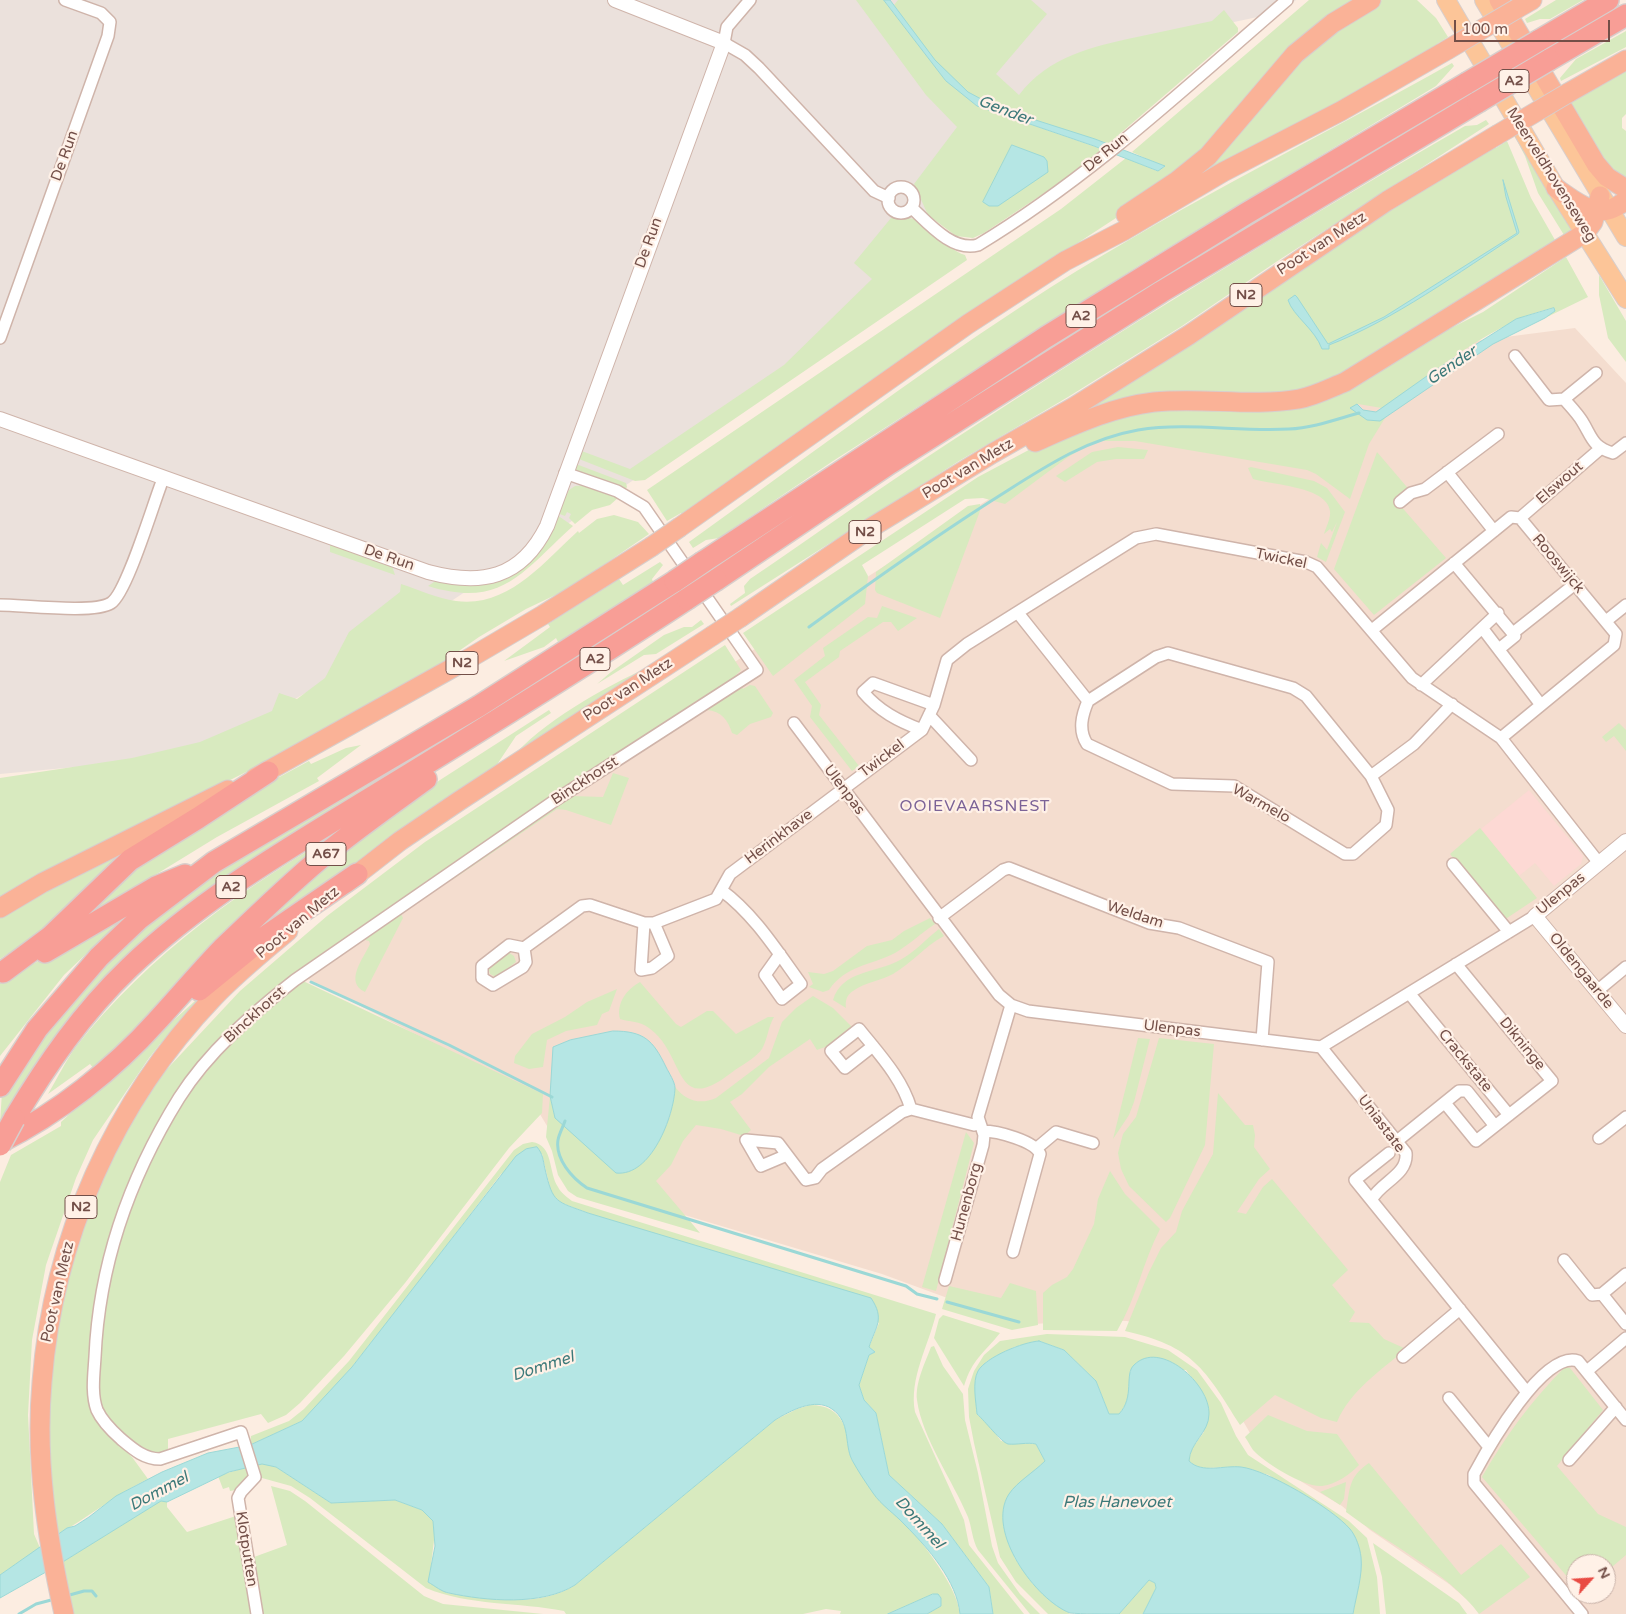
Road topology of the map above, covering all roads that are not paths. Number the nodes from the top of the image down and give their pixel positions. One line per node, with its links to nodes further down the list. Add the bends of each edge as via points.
1 (64, 0): 24 (street, De Run, via 101,13 110,22 108,36)
2 (615, 0): 12 (street)
3 (750, 0): 12 (street, De Run, via 728,27)
4 (1287, 0): 19 (street, De Run, via 1126,138 1060,190 978,245 970,247 955,243)
5 (1371, 0): 22 (highway, N2, via 1333,23 1296,54 1208,156)
6 (1446, 0): 14 (main road, Meerveldhovenseweg)
7 (1484, 0): 18 (main road, Meerveldhovenseweg)
8 (1499, 0): 15 (highway, via 1596,164 1614,183)
9 (1608, 0): 64 (highway, A2, bridge, via 1239,218 1054,332 480,706)
10 (1525, 4): 22 (highway, N2, bridge, via 1341,111 1223,172)
11 (1626, 15): 55 (highway, A2, bridge, via 1161,292 890,463 687,599)
12 (724, 43): 16 (street, via 759,68 874,191); 34 (street, De Run)
13 (1626, 60): 32 (highway, Poot van Metz / N2, bridge, via 1387,201 1074,408)
14 (1556, 188): 18 (highway, via 1576,201); 20 (main road, Meerveldhovenseweg)
15 (1626, 190)
16 (889, 198): 19 (street, via 891,208 896,212); 19 (street, De Run, via 892,191 905,188 914,197)
17 (1626, 201): 18 (highway)
18 (1602, 206): 20 (highway); 21 (main road, Meerveldhovenseweg)
19 (912, 208)
20 (1585, 233): 23 (main road, Meerveldhovenseweg); 32 (highway, N2, via 1345,382 1322,392 1274,401 1153,402 1114,410 1036,441)
21 (1626, 237)
22 (1065, 261): 60 (highway, N2, bridge, via 968,324 652,547 543,615)
23 (1626, 299)
24 (0, 338)
25 (1515, 356): 27 (street, via 1549,400)
26 (1596, 373): 27 (street)
27 (1564, 399): 31 (street)
28 (0, 419): 35 (street, De Run)
29 (1498, 434): 33 (street)
30 (1626, 442): 31 (street, via 1613,453)
31 (1600, 449): 37 (street, Elswout)
32 (993, 453): 67 (highway, Poot van Metz / N2, bridge, via 872,527 459,801)
33 (1447, 472): 36 (street); 38 (street)
34 (565, 473): 35 (street, De Run, via 547,526 526,557 501,573 465,580 428,572); 115 (street, Binckhorst, via 626,496 644,507 757,670 557,799 295,980 256,1011 221,1046 180,1096 146,1155 114,1238 101,1294 94,1396 97,1409 115,1434 135,1451 152,1459)
35 (163, 479): 41 (street, via 123,587 112,603 93,608)
36 (1400, 502)
37 (1520, 518): 38 (street, via 1511,517); 40 (street, Rooswijck)
38 (1494, 531): 39 (street)
39 (1454, 563): 44 (street); 47 (street)
40 (1575, 584): 45 (street, Rooswijck); 48 (street)
41 (0, 604)
42 (1626, 605): 45 (street)
43 (1018, 613): 47 (street, Twickel, via 1136,538 1156,534 1306,562 1317,567 1329,579); 51 (street); 54 (street, Twickel, via 947,660)
44 (1498, 613): 46 (street); 48 (street)
45 (1606, 621): 53 (street, Rooswijck, via 1616,634 1614,644)
46 (1483, 629): 49 (street); 50 (street)
47 (1372, 630): 50 (street, Twickel, via 1412,678)
48 (1512, 633): 49 (street, via 1515,636)
49 (1499, 649): 53 (street)
50 (1421, 684): 52 (street, Twickel)
51 (1088, 701): 61 (street, Warmelo, via 1156,657 1168,653 1182,655 1306,696); 61 (street, Warmelo, via 1083,712 1081,735 1087,744 1172,784 1234,786 1345,854 1353,854 1386,825 1388,810)
52 (1452, 704): 58 (street, Twickel); 61 (street, via 1414,744)
53 (1541, 704): 58 (street, Rooswijck)
54 (932, 710): 57 (street, Twickel); 57 (street, Twickel, via 873,683 863,692 873,704 896,720); 59 (street)
55 (502, 716): 81 (highway, A67, via 475,744 371,819 302,874 194,978); 96 (highway, A2, bridge, via 256,870 171,930 127,970 70,1034 46,1066)
56 (794, 723): 62 (street, Ulenpas)
57 (922, 730): 62 (street, Twickel)
58 (1501, 738): 65 (street, Twickel)
59 (971, 760)
60 (268, 772): 69 (highway, N2, via 42,883); 77 (highway, N2, via 130,860 50,936)
61 (1371, 776)
62 (843, 789): 68 (street, Herinkhave, via 730,874); 71 (street, Ulenpas)
63 (1626, 841): 65 (street, Ulenpas)
64 (214, 862): 77 (highway, A2, via 156,887 38,956); 86 (highway, A2, via 139,919 99,957 37,1029)
65 (1599, 863): 70 (street, Ulenpas)
66 (1453, 864): 72 (street)
67 (357, 874): 81 (highway, A67, via 259,941); 118 (highway, Poot van Metz / N2, via 242,970 214,997 158,1065 108,1145 74,1225 60,1273 46,1348 40,1414 46,1523)
68 (721, 890): 73 (street, Herinkhave, via 708,904 649,923 590,905 582,906); 74 (street, via 746,912)
69 (0, 908)
70 (1535, 916): 72 (street, Ulenpas); 78 (street, Oldengaarde)
71 (939, 918): 80 (street, Ulenpas, via 999,995); 83 (street, Weldam, via 1009,868 1149,922 1179,928 1268,962)
72 (1509, 932): 75 (street, Ulenpas)
73 (524, 948)
74 (780, 954)
75 (1456, 964): 79 (street, Ulenpas); 89 (street, Dikninge, via 1552,1081)
76 (1626, 967): 78 (street)
77 (1, 973)
78 (1597, 991): 82 (street, Oldengaarde)
79 (1409, 993): 85 (street, Ulenpas); 89 (street, Crackstate)
80 (1011, 1005): 83 (street, Ulenpas, via 1028,1011); 92 (street, Hunenborg, via 978,1117)
81 (157, 1022): 96 (highway, A67, via 100,1076)
82 (1626, 1026)
83 (1262, 1040): 85 (street, Ulenpas)
84 (873, 1046): 88 (street, via 894,1072)
85 (1321, 1047): 94 (street, Uniastate)
86 (0, 1086)
87 (1445, 1103): 91 (street, Crackstate, via 1459,1091 1467,1091); 91 (street, via 1476,1141); 94 (street, Crackstate)
88 (911, 1109): 92 (street); 99 (street, via 902,1112 822,1169 815,1178 806,1180)
89 (1509, 1115): 91 (street)
90 (1626, 1117): 93 (street)
91 (1495, 1126)
92 (982, 1127): 97 (street); 104 (street, Hunenborg, via 983,1145)
93 (1599, 1138)
94 (1397, 1141): 100 (street, Uniastate, via 1406,1153 1406,1162 1375,1192)
95 (1093, 1143): 97 (street, via 1056,1132)
96 (0, 1144)
97 (1037, 1148): 101 (street, via 1040,1156)
98 (1389, 1153): 100 (street, Uniastate, via 1355,1180)
99 (787, 1155)
100 (1372, 1199): 106 (street, Uniastate)
101 (1013, 1252)
102 (1564, 1260): 105 (street, via 1592,1294)
103 (1625, 1277): 105 (street)
104 (945, 1280)
105 (1602, 1294): 107 (street)
106 (1460, 1309): 109 (street); 111 (street, Uniastate)
107 (1626, 1324)
108 (1626, 1338): 110 (street)
109 (1403, 1357)
110 (1587, 1371): 111 (street, via 1570,1358); 113 (street)
111 (1526, 1391): 116 (street)
112 (1449, 1398): 116 (street)
113 (1616, 1407): 114 (street); 117 (street)
114 (1626, 1420)
115 (243, 1436): 119 (street, Klotputten, via 255,1477 238,1498)
116 (1489, 1447): 120 (street, via 1474,1474 1474,1483)
117 (1569, 1460)
118 (64, 1614)
119 (257, 1614)
120 (1582, 1614)

